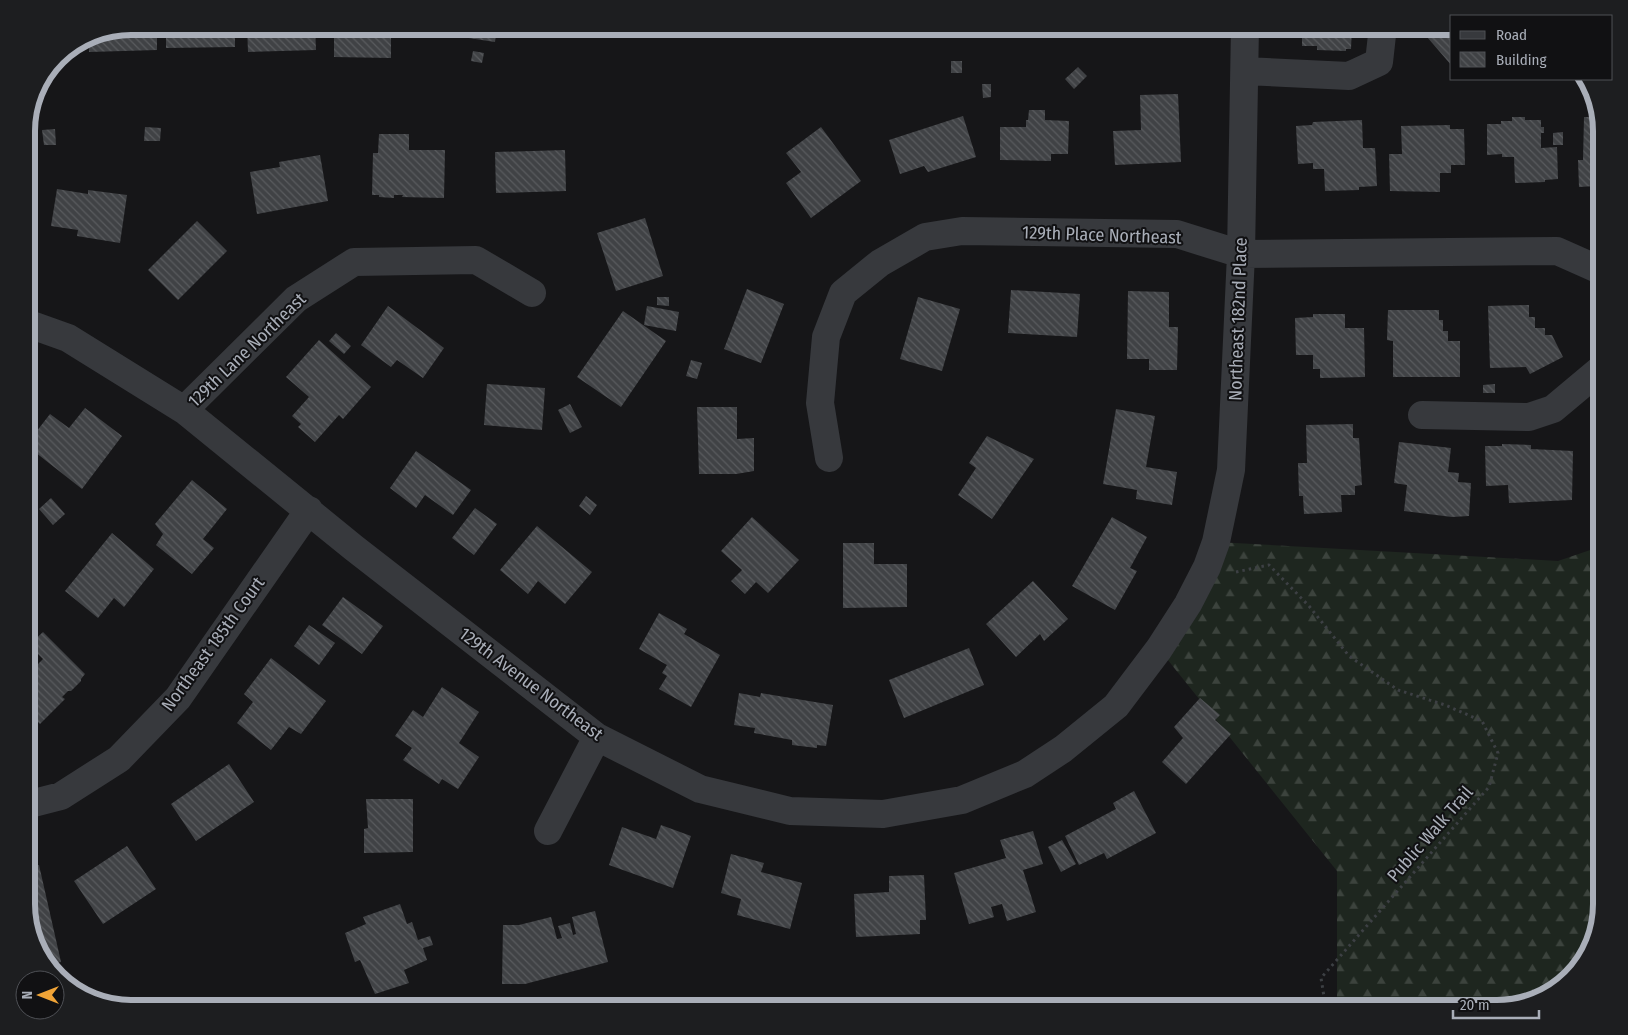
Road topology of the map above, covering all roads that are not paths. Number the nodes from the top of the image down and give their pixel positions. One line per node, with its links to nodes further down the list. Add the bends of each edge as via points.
1 (1246, 35): 3 (street, Northeast 182nd Place)
2 (1382, 35): 3 (street, via 1380,62 1349,76)
3 (1245, 71): 4 (street, Northeast 182nd Place)
4 (1241, 254): 5 (street, 129th Place Northeast, via 1557,251); 11 (street, 129th Place Northeast, via 1177,234 962,230 925,237 880,263 842,293 826,337 820,403); 13 (street, Northeast 182nd Place, via 1231,470 1216,542)
5 (1593, 267)
6 (532, 293): 9 (street, 129th Lane Northeast, via 476,260 354,262 296,299)
7 (35, 326): 9 (street, 129th Avenue Northeast, via 68,338)
8 (1593, 376): 10 (street, via 1553,409 1529,417)
9 (184, 410): 12 (street, 129th Avenue Northeast)
10 (1422, 415)
11 (829, 458)
12 (309, 510): 14 (street, 129th Avenue Northeast); 15 (street, Northeast 185th Court, via 178,698 119,759 60,796)
13 (1188, 604): 14 (street, 129th Avenue Northeast, via 1116,706 1063,749 1025,774 962,800 882,814 790,811 700,789)
14 (598, 737): 16 (street)
15 (35, 803)
16 (548, 831)

